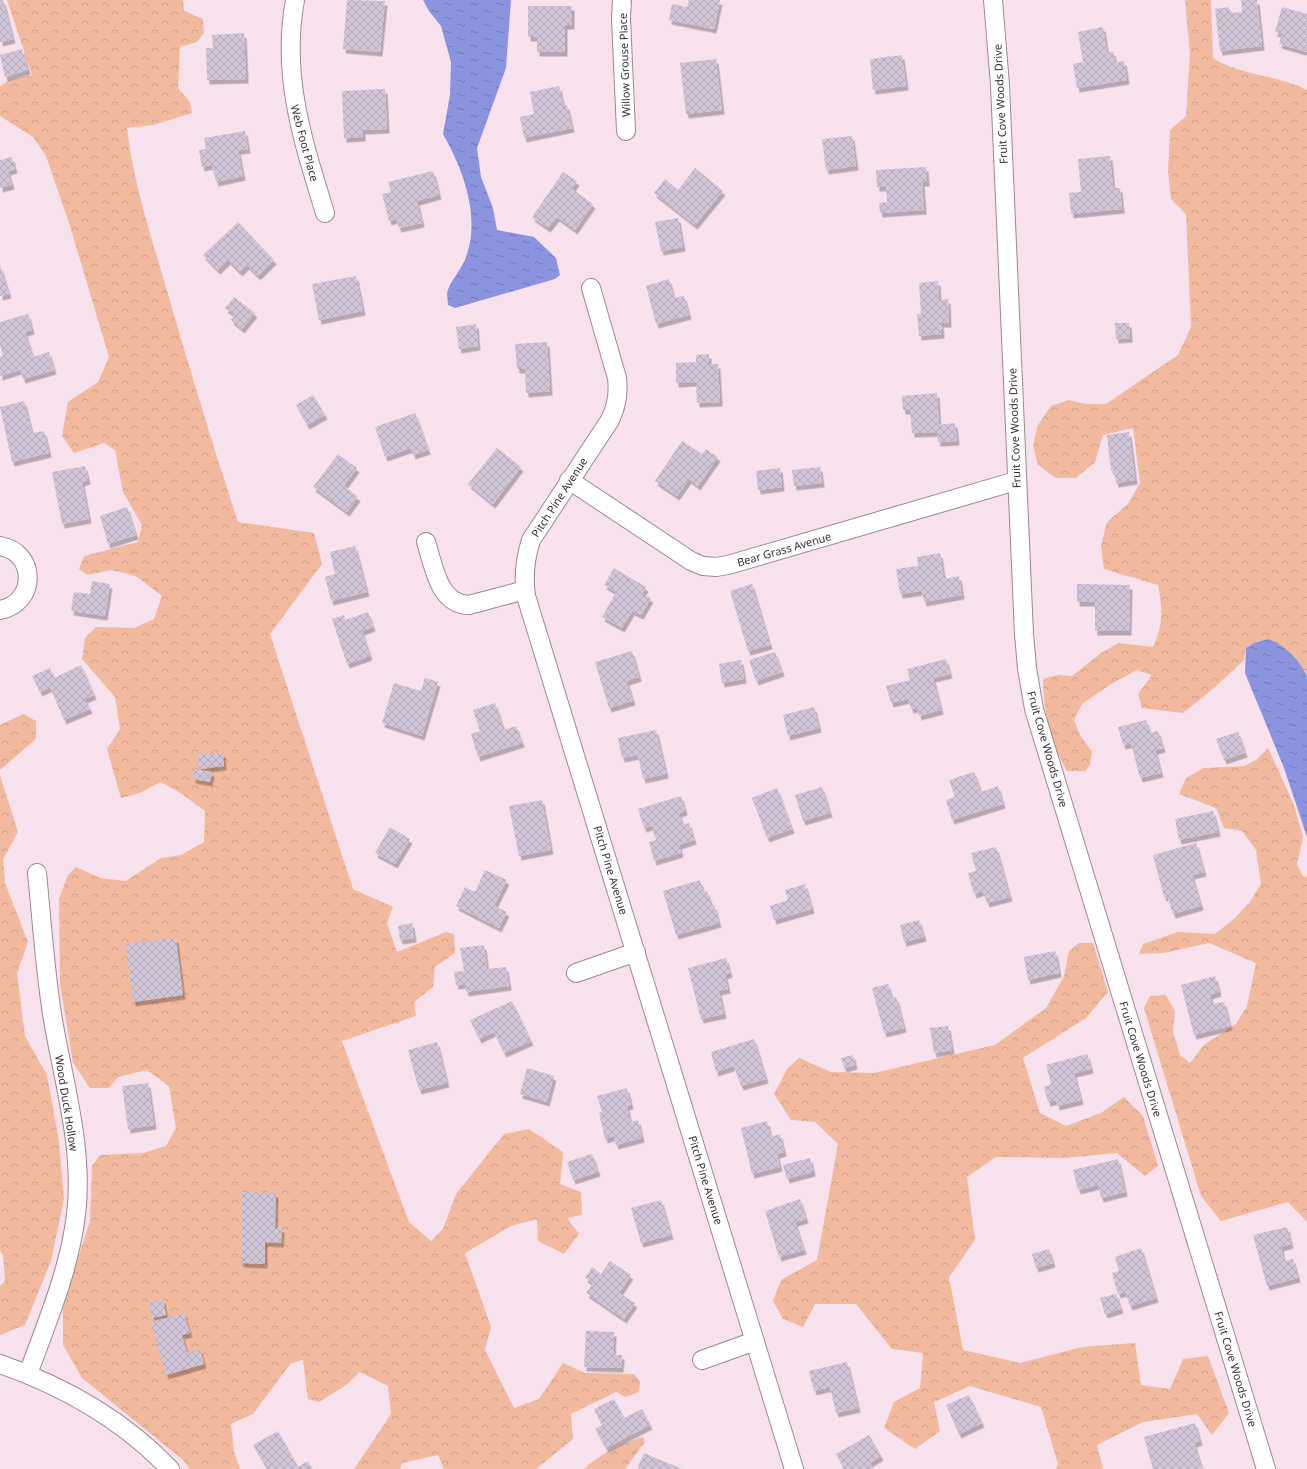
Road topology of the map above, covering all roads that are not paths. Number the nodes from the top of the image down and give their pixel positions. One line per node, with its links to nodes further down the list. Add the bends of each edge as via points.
1 (295, 0): 5 (street, Web Foot Place, via 290,43 294,97 300,128)
2 (622, 0): 4 (street, Willow Grouse Place)
3 (993, 0): 8 (street, Fruit Cove Woods Drive, via 1000,85)
4 (626, 131)
5 (325, 213)
6 (591, 288): 7 (street, Pitch Pine Avenue, via 617,378 618,392 616,407 610,420)
7 (569, 480): 8 (street, Bear Grass Avenue, via 691,562 716,568); 11 (street, Pitch Pine Avenue, via 531,540 525,558)
8 (1016, 481): 22 (street, Fruit Cove Woods Drive, via 1024,634 1034,709)
9 (426, 542): 11 (street, via 442,589 453,602 469,605)
10 (0, 546): 12 (street, via 14,551 21,558 28,576 26,590 21,598)
11 (525, 590): 14 (street, Pitch Pine Avenue)
12 (0, 610)
13 (37, 873): 19 (street, Wood Duck Hollow, via 47,980 75,1143 77,1186 72,1242 62,1283)
14 (636, 952): 15 (street); 16 (street, Pitch Pine Avenue)
15 (576, 974)
16 (755, 1341): 17 (street); 21 (street, Pitch Pine Avenue)
17 (702, 1360)
18 (0, 1364): 19 (street)
19 (28, 1374): 20 (street, via 99,1411 133,1436)
20 (170, 1469)
21 (794, 1469)
22 (1266, 1469)

